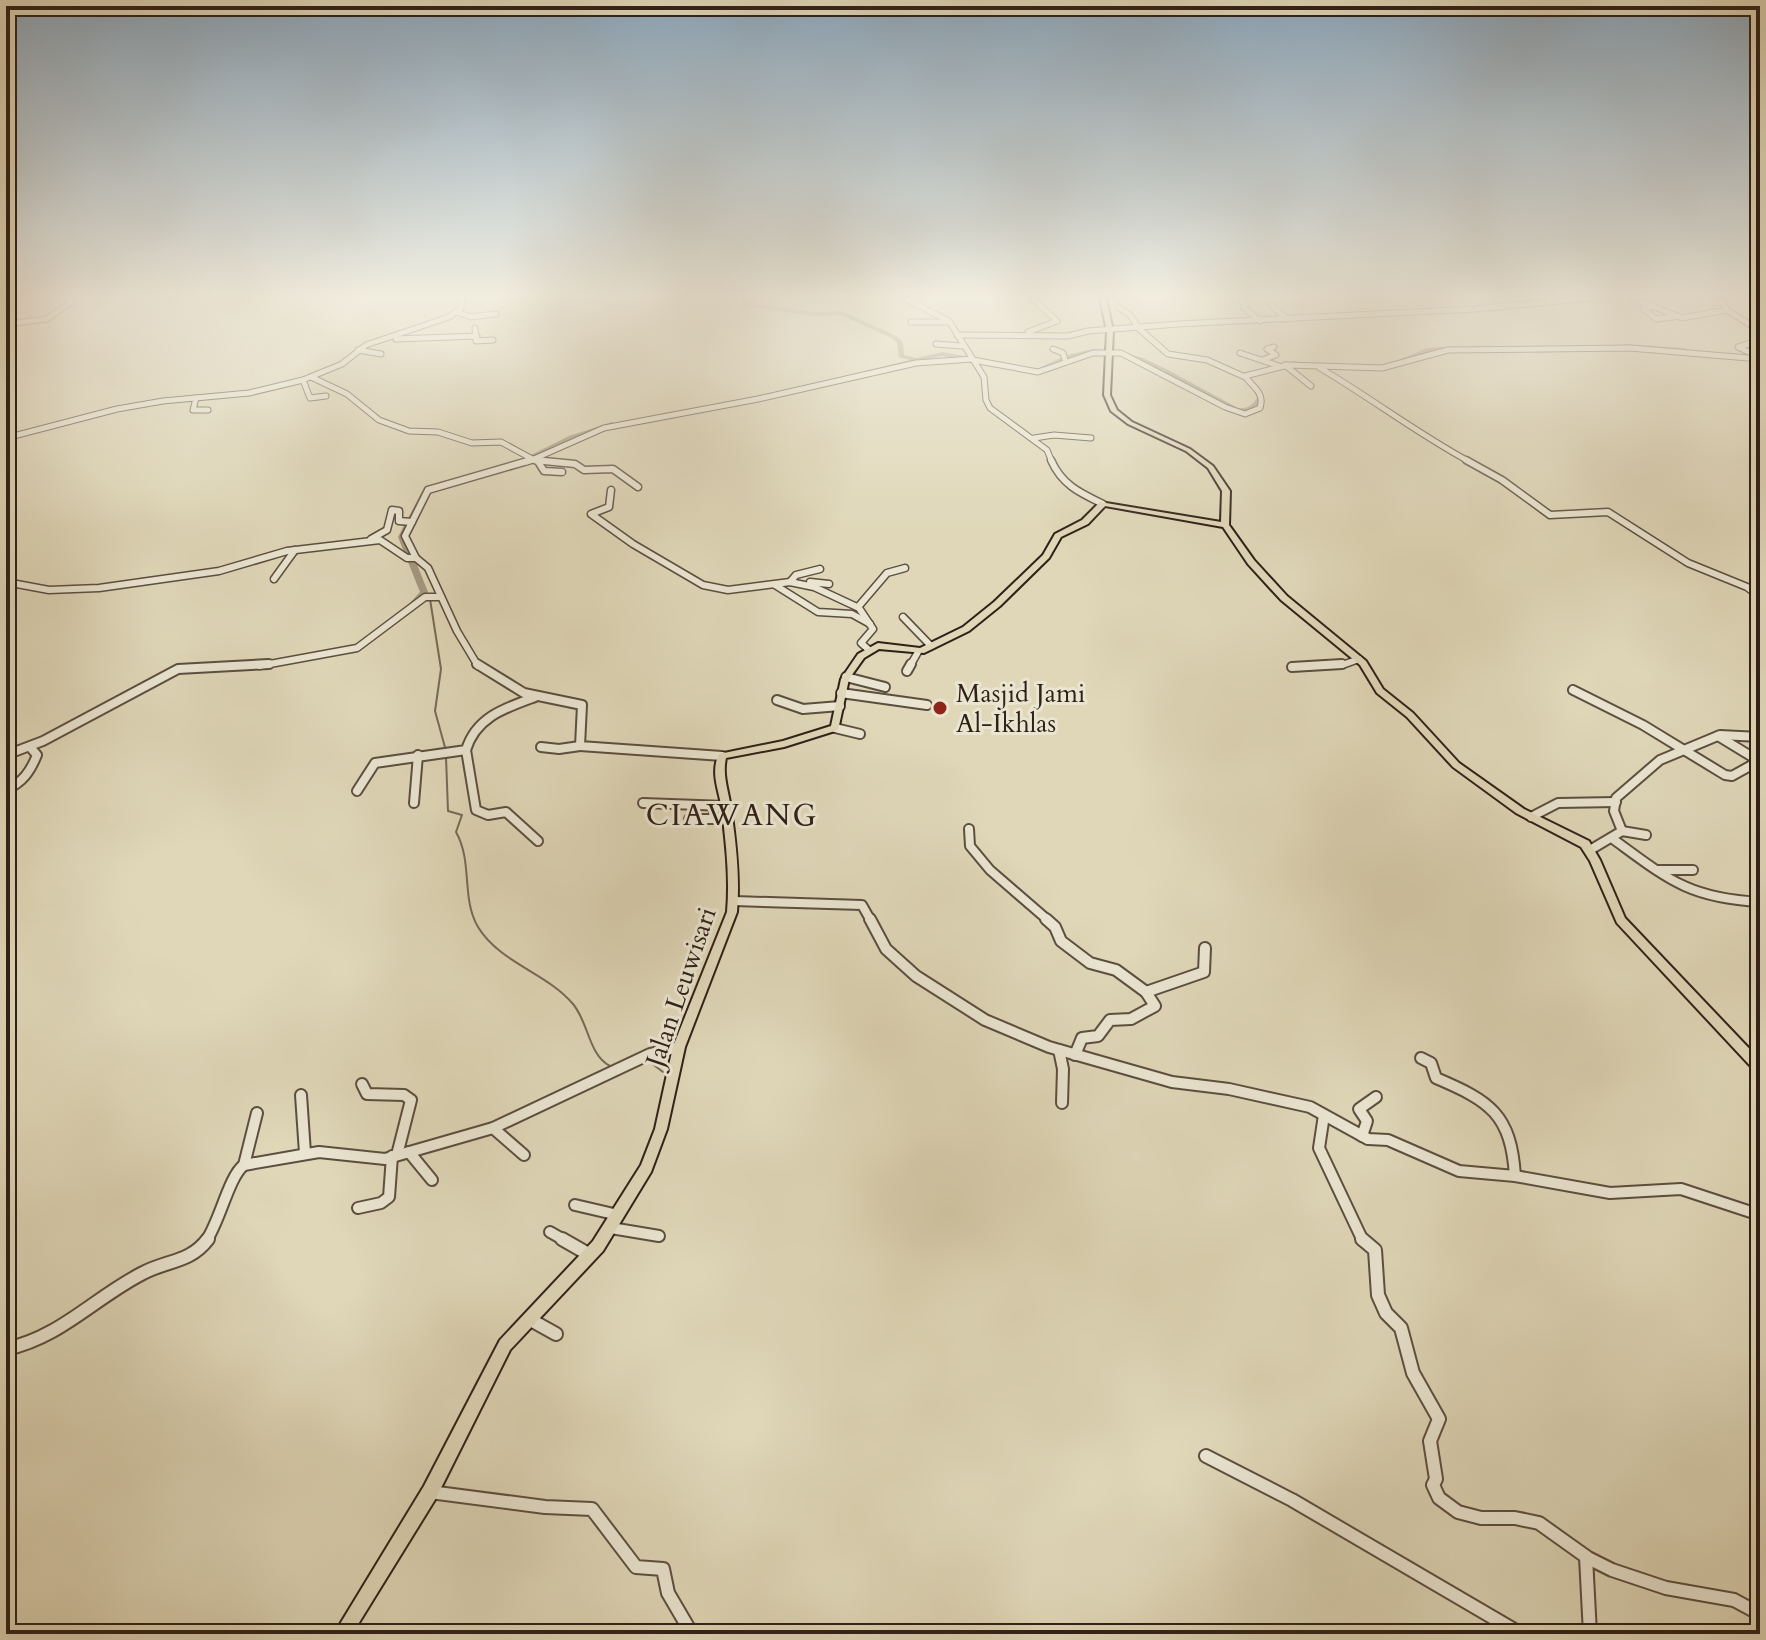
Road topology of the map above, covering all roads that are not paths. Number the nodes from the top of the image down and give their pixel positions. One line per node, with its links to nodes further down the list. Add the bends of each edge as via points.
1 (317, 375): 11 (street)
2 (865, 375): 24 (street, via 604,428)
3 (982, 375): 21 (street, via 990,408)
4 (1107, 375): 30 (main road, via 1111,407 1123,419 1180,445 1211,467 1226,491)
5 (1163, 375): 10 (street, via 1245,414 1258,409 1263,398)
6 (1239, 375): 10 (street)
7 (1247, 375): 10 (street)
8 (1293, 375): 13 (street)
9 (1331, 375): 43 (street, via 1550,515 1608,512 1688,563)
10 (1242, 376)
11 (311, 377): 12 (street); 23 (street, via 347,394 392,426 472,443)
12 (303, 380): 14 (street, via 310,398); 15 (street)
13 (1311, 386)
14 (326, 396)
15 (196, 398): 16 (street, via 193,410); 19 (street, via 117,409)
16 (208, 410)
17 (30, 423): 19 (street)
18 (493, 431): 23 (street)
19 (27, 434): 20 (street)
20 (6, 438)
21 (1034, 438): 22 (street); 28 (street, via 1051,456 1065,484)
22 (1091, 438)
23 (501, 442): 24 (street)
24 (532, 460): 25 (street, via 543,470); 26 (street, via 575,464 584,470 613,469); 29 (street, via 433,487)
25 (562, 472)
26 (638, 487)
27 (611, 490): 41 (street, via 609,507 591,514 703,585 728,590)
28 (1103, 504): 30 (main road); 47 (main road, via 1085,522 1058,536 1046,556 978,621)
29 (409, 522): 31 (street, via 399,521 399,511 392,510 387,530); 33 (street, via 405,537)
30 (1225, 525): 50 (main road, via 1261,574)
31 (371, 539): 32 (street); 33 (street)
32 (295, 550): 36 (street); 37 (street, via 219,571 99,588 49,590)
33 (412, 558): 42 (street, via 436,579)
34 (905, 568): 44 (street, via 887,573)
35 (820, 569): 38 (street, via 796,575)
36 (274, 579)
37 (6, 582)
38 (790, 582): 39 (street); 41 (street)
39 (800, 584): 40 (street); 44 (street)
40 (829, 584)
41 (775, 585): 46 (street, via 818,612 852,614)
42 (441, 597): 56 (street, via 479,667); 65 (street, via 424,598 357,648 254,667 178,669)
43 (1760, 597)
44 (858, 607): 46 (street)
45 (903, 617): 47 (street)
46 (870, 624): 48 (street, via 872,630 861,643)
47 (931, 646): 49 (main road)
48 (869, 650): 49 (main road, via 878,646); 53 (main road)
49 (918, 652): 52 (street)
50 (1359, 659): 51 (street); 78 (main road, via 1380,691 1456,765)
51 (1292, 667)
52 (907, 671)
53 (846, 677): 54 (street); 58 (main road)
54 (885, 687)
55 (1573, 690): 68 (street)
56 (535, 697): 64 (street, via 582,705); 67 (street, via 478,724)
57 (777, 700): 58 (street, via 803,709)
58 (840, 700): 59 (street); 60 (main road)
59 (927, 705)
60 (835, 728): 61 (street); 71 (main road)
61 (860, 734)
62 (1718, 736): 63 (street); 68 (street); 68 (street, via 1759,762 1728,776)
63 (1760, 737)
64 (580, 746): 66 (street); 71 (street)
65 (30, 747): 69 (street); 72 (street, via 37,755 28,777)
66 (541, 747)
67 (466, 750): 70 (street); 84 (street, via 477,811 507,812)
68 (1685, 751): 74 (street, via 1651,768)
69 (6, 755)
70 (418, 755): 73 (street, via 375,763); 75 (street)
71 (722, 756): 77 (main road, Jalan Leuwisari)
72 (6, 790)
73 (357, 791)
74 (1616, 802): 78 (street, via 1558,803); 81 (street)
75 (414, 803)
76 (643, 803): 77 (street)
77 (720, 807): 79 (street, via 713,819); 88 (main road, Jalan Leuwisari)
78 (1531, 817): 85 (main road)
79 (689, 819)
80 (969, 829): 91 (street, via 970,846 1055,927 1061,941)
81 (1622, 831): 82 (street); 83 (street)
82 (1646, 835)
83 (1613, 839): 85 (street); 86 (street)
84 (538, 841)
85 (1590, 850): 96 (main road, via 1621,920)
86 (1656, 870): 87 (street); 89 (street, via 1711,898)
87 (1693, 870)
88 (734, 901): 92 (main road, Jalan Leuwisari); 93 (street, via 864,906 886,949 916,976 998,1027)
89 (1760, 902)
90 (1205, 948): 91 (street, via 1202,973)
91 (1146, 992): 94 (street, via 1155,1006 1131,1019 1110,1020 1096,1037 1082,1038)
92 (679, 1047): 103 (street, via 659,1050); 114 (main road, Jalan Leuwisari, via 656,1146)
93 (1059, 1050): 94 (street); 100 (street, via 1065,1066)
94 (1075, 1055): 102 (street, via 1172,1082 1291,1102)
95 (1421, 1058): 110 (street, via 1431,1063 1437,1078 1461,1087 1502,1116 1513,1142)
96 (1760, 1068)
97 (362, 1084): 108 (street, via 368,1094 411,1100)
98 (301, 1095): 106 (street)
99 (1376, 1097): 104 (street, via 1359,1109 1367,1121)
100 (1062, 1103)
101 (257, 1113): 109 (street)
102 (1324, 1115): 104 (street); 125 (street, via 1319,1148 1362,1240 1375,1250 1378,1295 1401,1328 1413,1373 1439,1419 1430,1441 1437,1497 1470,1518 1538,1523)
103 (493, 1128): 105 (street); 107 (street)
104 (1362, 1136): 110 (street, via 1388,1140 1449,1168)
105 (409, 1152): 108 (street); 111 (street)
106 (305, 1153): 108 (street, via 348,1152 372,1162); 109 (street)
107 (524, 1155)
108 (394, 1156): 113 (street, via 389,1197)
109 (244, 1165): 122 (street, via 235,1172 228,1203 199,1252 138,1275 36,1343)
110 (1515, 1176): 115 (street, via 1610,1193 1681,1189)
111 (432, 1180)
112 (575, 1205): 114 (street)
113 (358, 1208)
114 (618, 1215): 116 (main road, Jalan Leuwisari)
115 (1760, 1215)
116 (611, 1228): 118 (street); 119 (main road, Jalan Leuwisari)
117 (550, 1232): 119 (street)
118 (659, 1236)
119 (590, 1255): 120 (main road, Jalan Leuwisari)
120 (528, 1319): 121 (street); 124 (main road, Jalan Leuwisari, via 501,1351)
121 (556, 1334)
122 (6, 1349)
123 (1206, 1456): 129 (street, via 1292,1500)
124 (430, 1492): 127 (main road, Jalan Leuwisari); 128 (street, via 592,1509 636,1567 663,1569 668,1593)
125 (1586, 1557): 126 (street, via 1654,1584 1746,1603); 130 (street)
126 (1760, 1614)
127 (342, 1634)
128 (692, 1634)
129 (1521, 1634)
130 (1590, 1634)

